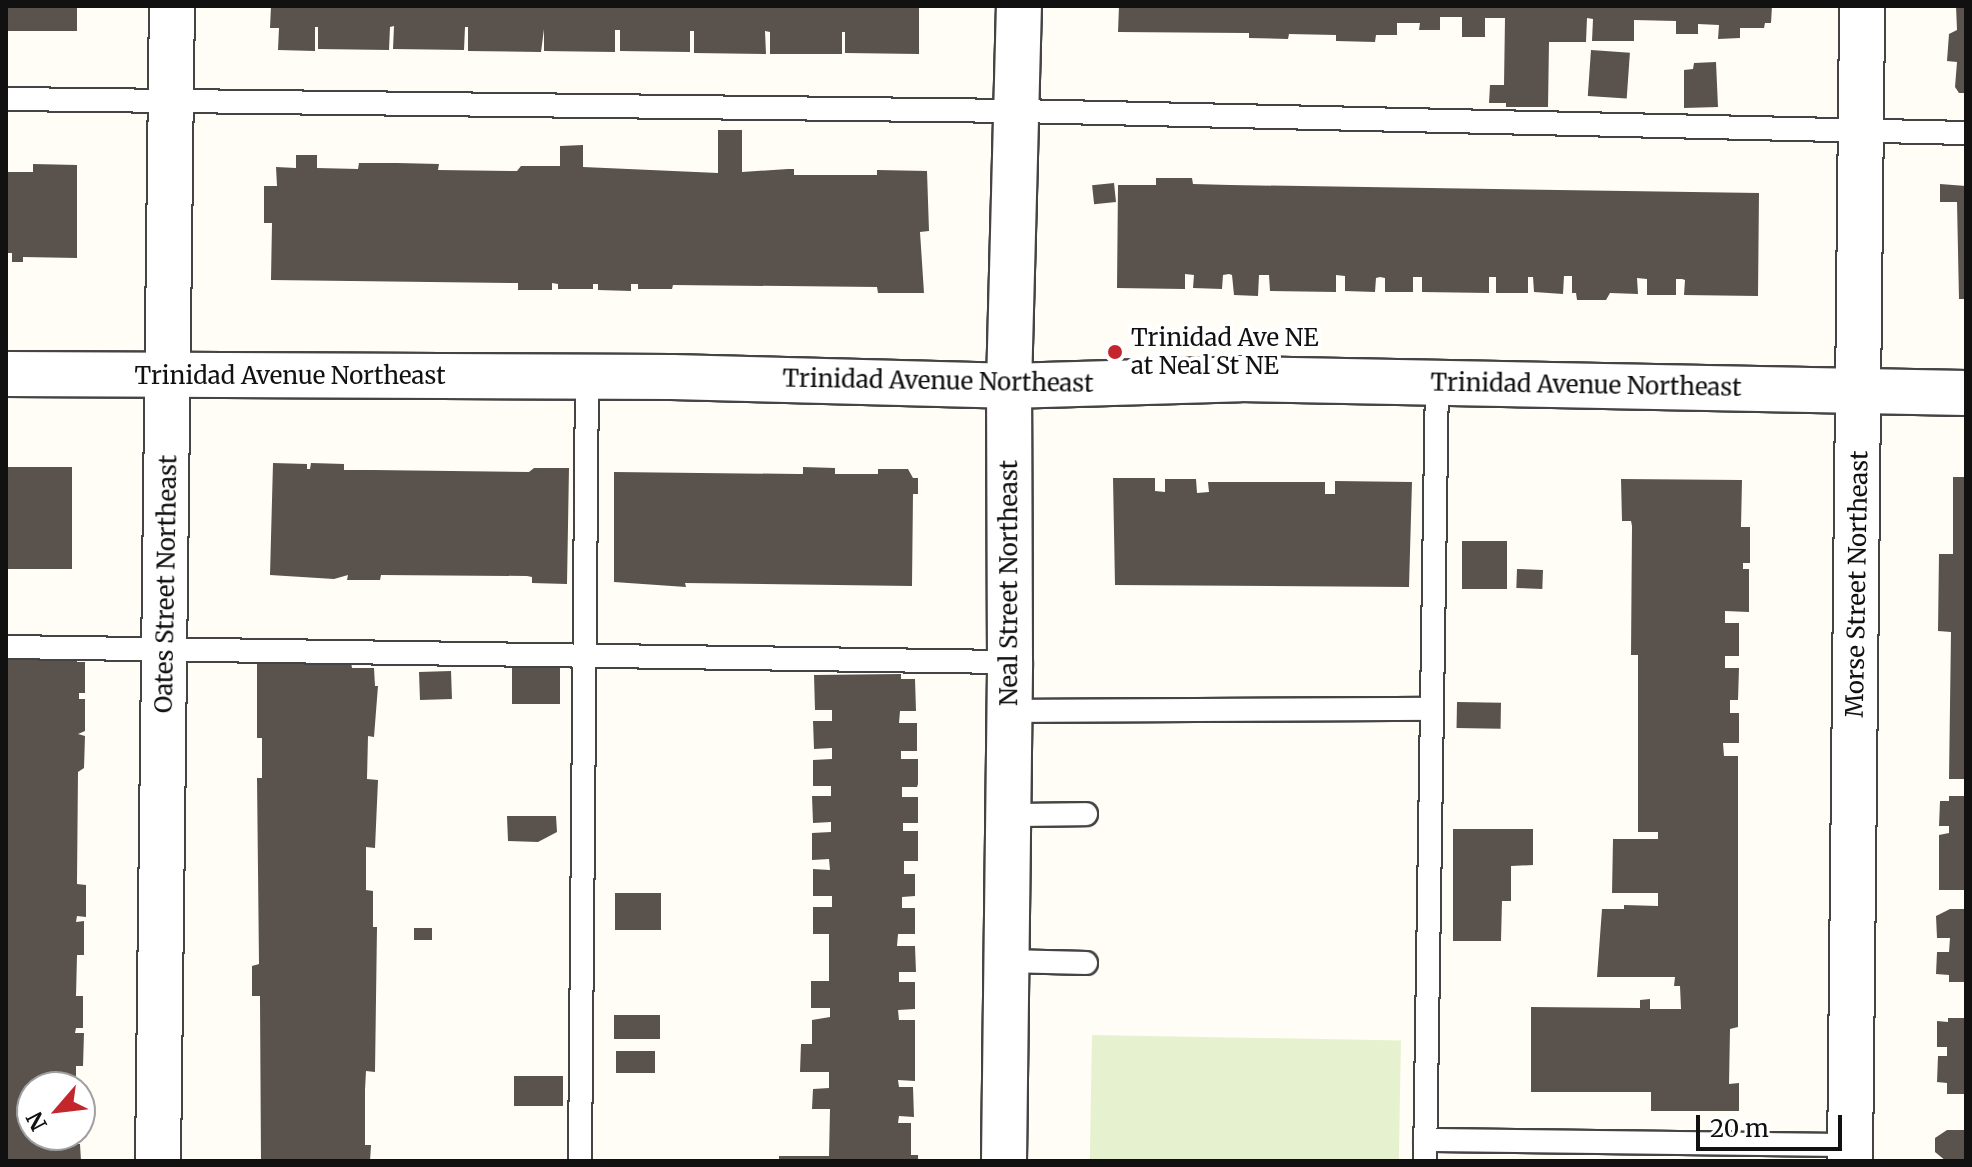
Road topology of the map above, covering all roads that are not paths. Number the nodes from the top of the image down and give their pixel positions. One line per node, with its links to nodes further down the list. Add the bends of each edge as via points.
1 (172, 6): 5 (street, Oates Street Northeast)
2 (1019, 6): 6 (street, Neal Street Northeast)
3 (1862, 6): 7 (street, Morse Street Northeast)
4 (6, 99): 5 (lane)
5 (171, 100): 6 (lane); 11 (street, Oates Street Northeast)
6 (1018, 111): 7 (lane); 13 (street, Neal Street Northeast)
7 (1861, 131): 8 (lane); 14 (street, Morse Street Northeast)
8 (1966, 133)
9 (6, 374): 11 (street, Trinidad Avenue Northeast)
10 (587, 376): 11 (street, Trinidad Avenue Northeast); 13 (street, Trinidad Avenue Northeast); 18 (lane)
11 (169, 377): 17 (street, Oates Street Northeast)
12 (1437, 383): 13 (street, Trinidad Avenue Northeast, via 1240,379); 14 (street, Trinidad Avenue Northeast); 20 (lane)
13 (1009, 386): 19 (street, Neal Street Northeast)
14 (1860, 391): 15 (street, Trinidad Avenue Northeast); 27 (street, Morse Street Northeast)
15 (1966, 393)
16 (6, 647): 17 (lane)
17 (164, 648): 18 (lane); 28 (street, Oates Street Northeast)
18 (583, 658): 19 (lane); 29 (lane)
19 (1010, 662): 21 (street, Neal Street Northeast)
20 (1432, 709): 21 (lane); 26 (lane)
21 (1010, 711): 23 (street, Neal Street Northeast)
22 (1086, 814): 23 (lane)
23 (1009, 815): 24 (street, Neal Street Northeast)
24 (1007, 961): 25 (lane); 30 (street, Neal Street Northeast)
25 (1086, 963)
26 (1425, 1151): 27 (lane)
27 (1850, 1153)
28 (158, 1161)
29 (580, 1161)
30 (1004, 1161)

